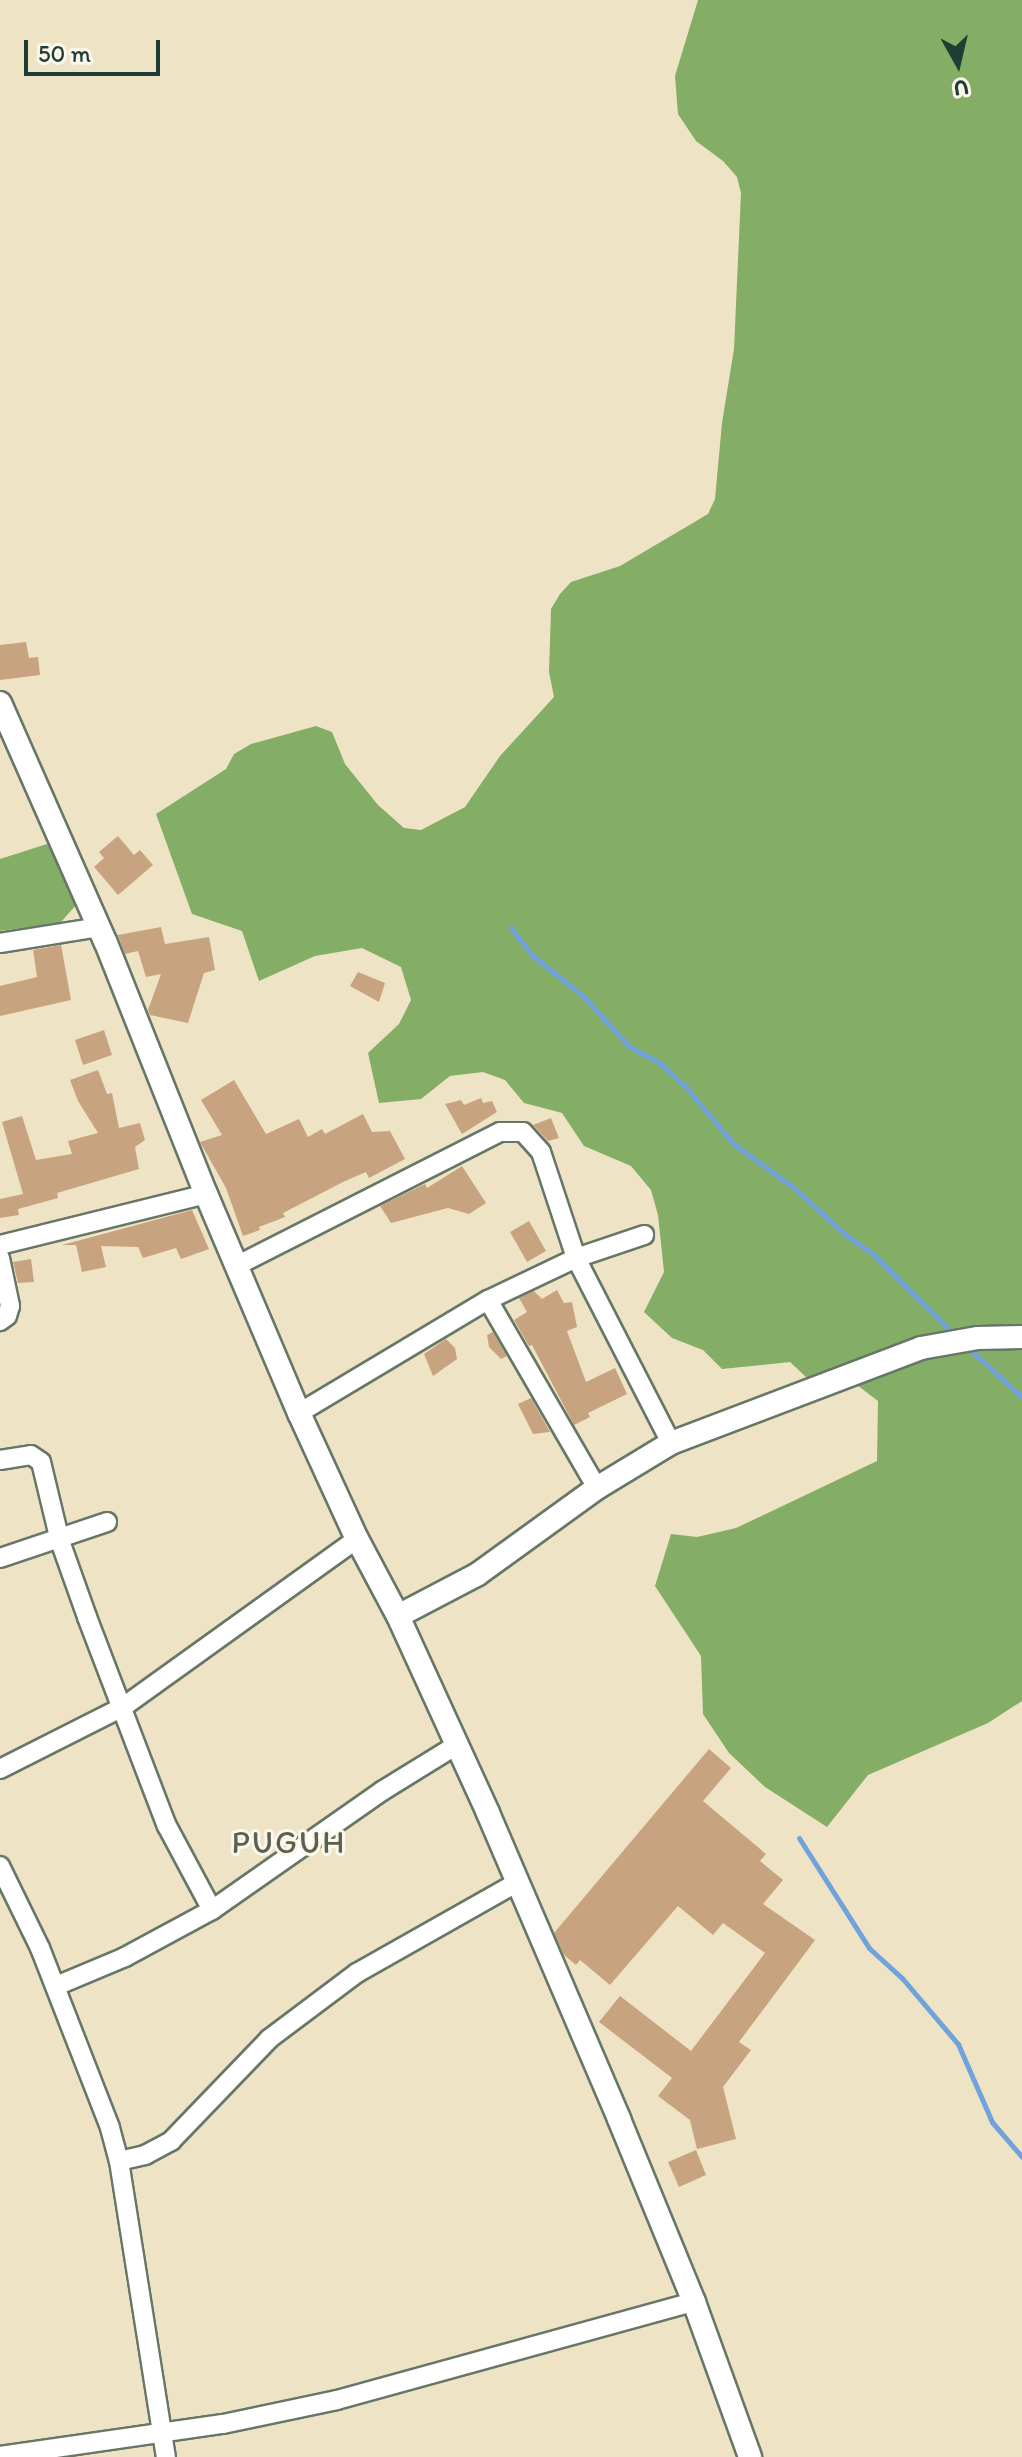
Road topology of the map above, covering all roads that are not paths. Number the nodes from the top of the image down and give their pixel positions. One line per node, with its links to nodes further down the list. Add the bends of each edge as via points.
1 (0, 703): 2 (street)
2 (99, 927): 3 (street); 4 (street)
3 (0, 943)
4 (206, 1194): 6 (street); 9 (street)
5 (644, 1235): 8 (street)
6 (0, 1245)
7 (0, 1258): 11 (street, via 10,1306)
8 (576, 1258): 9 (street, via 541,1152 523,1132 514,1130 416,1172); 10 (street); 14 (street)
9 (236, 1266): 13 (street)
10 (488, 1300): 13 (street); 16 (street)
11 (0, 1321)
12 (1022, 1337): 14 (street, via 978,1338 879,1361)
13 (299, 1413): 18 (street)
14 (671, 1443): 16 (street)
15 (0, 1460): 19 (street, via 38,1457)
16 (597, 1488): 21 (street, via 478,1574)
17 (107, 1522): 19 (street)
18 (357, 1539): 21 (street); 22 (street)
19 (60, 1541): 20 (street); 22 (street)
20 (0, 1558)
21 (398, 1616): 23 (street)
22 (123, 1707): 24 (street); 27 (street, via 167,1826)
23 (455, 1746): 26 (street); 27 (street)
24 (0, 1769)
25 (0, 1866): 28 (street)
26 (518, 1882): 29 (street, via 357,1973 269,2039 171,2141); 30 (street)
27 (212, 1910): 28 (street, via 125,1957)
28 (56, 1986): 29 (street)
29 (119, 2161): 31 (street)
30 (694, 2302): 31 (street, via 337,2400); 34 (street)
31 (162, 2432): 32 (street); 33 (street)
32 (0, 2456)
33 (166, 2457)
34 (750, 2457)

